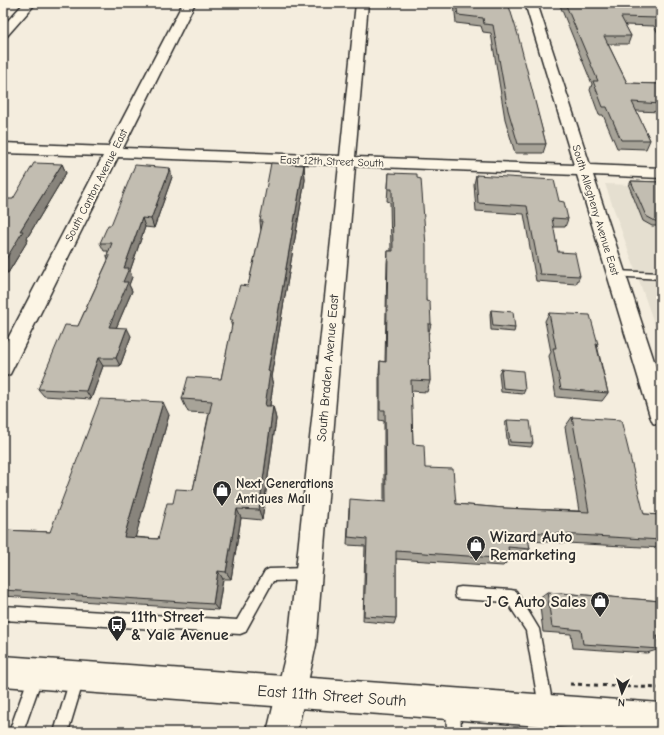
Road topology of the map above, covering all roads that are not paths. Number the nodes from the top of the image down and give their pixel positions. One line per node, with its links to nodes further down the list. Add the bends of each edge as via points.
1 (30, 3): 5 (street)
2 (189, 3): 7 (street, South Canton Avenue East)
3 (362, 3): 8 (street, South Braden Avenue East)
4 (532, 3): 9 (street, South Allegheny Avenue East)
5 (3, 33)
6 (3, 148): 7 (street, East 12th Street South)
7 (113, 153): 8 (street, East 12th Street South); 13 (street, South Canton Avenue East)
8 (346, 162): 9 (street, East 12th Street South); 15 (street, South Braden Avenue East)
9 (584, 170): 10 (street, East 12th Street South); 11 (street, South Allegheny Avenue East)
10 (661, 173)
11 (616, 274): 12 (lane); 14 (street, South Allegheny Avenue East)
12 (661, 276)
13 (3, 368)
14 (661, 416)
15 (308, 574): 17 (lane, via 269,575 240,627); 21 (street, South Braden Avenue East, via 302,645)
16 (461, 593): 22 (lane, via 511,596 532,629)
17 (3, 613)
18 (3, 671): 19 (main road, East 11th Street South)
19 (37, 673): 20 (main road, East 11th Street South); 25 (lane)
20 (78, 676): 21 (main road, East 11th Street South); 26 (lane)
21 (291, 692): 23 (main road, East 11th Street South); 27 (street, South Braden Avenue East)
22 (546, 711): 23 (main road, East 11th Street South); 24 (main road, East 11th Street South)
23 (454, 718)
24 (661, 719)
25 (16, 732)
26 (61, 732)
27 (282, 732)

